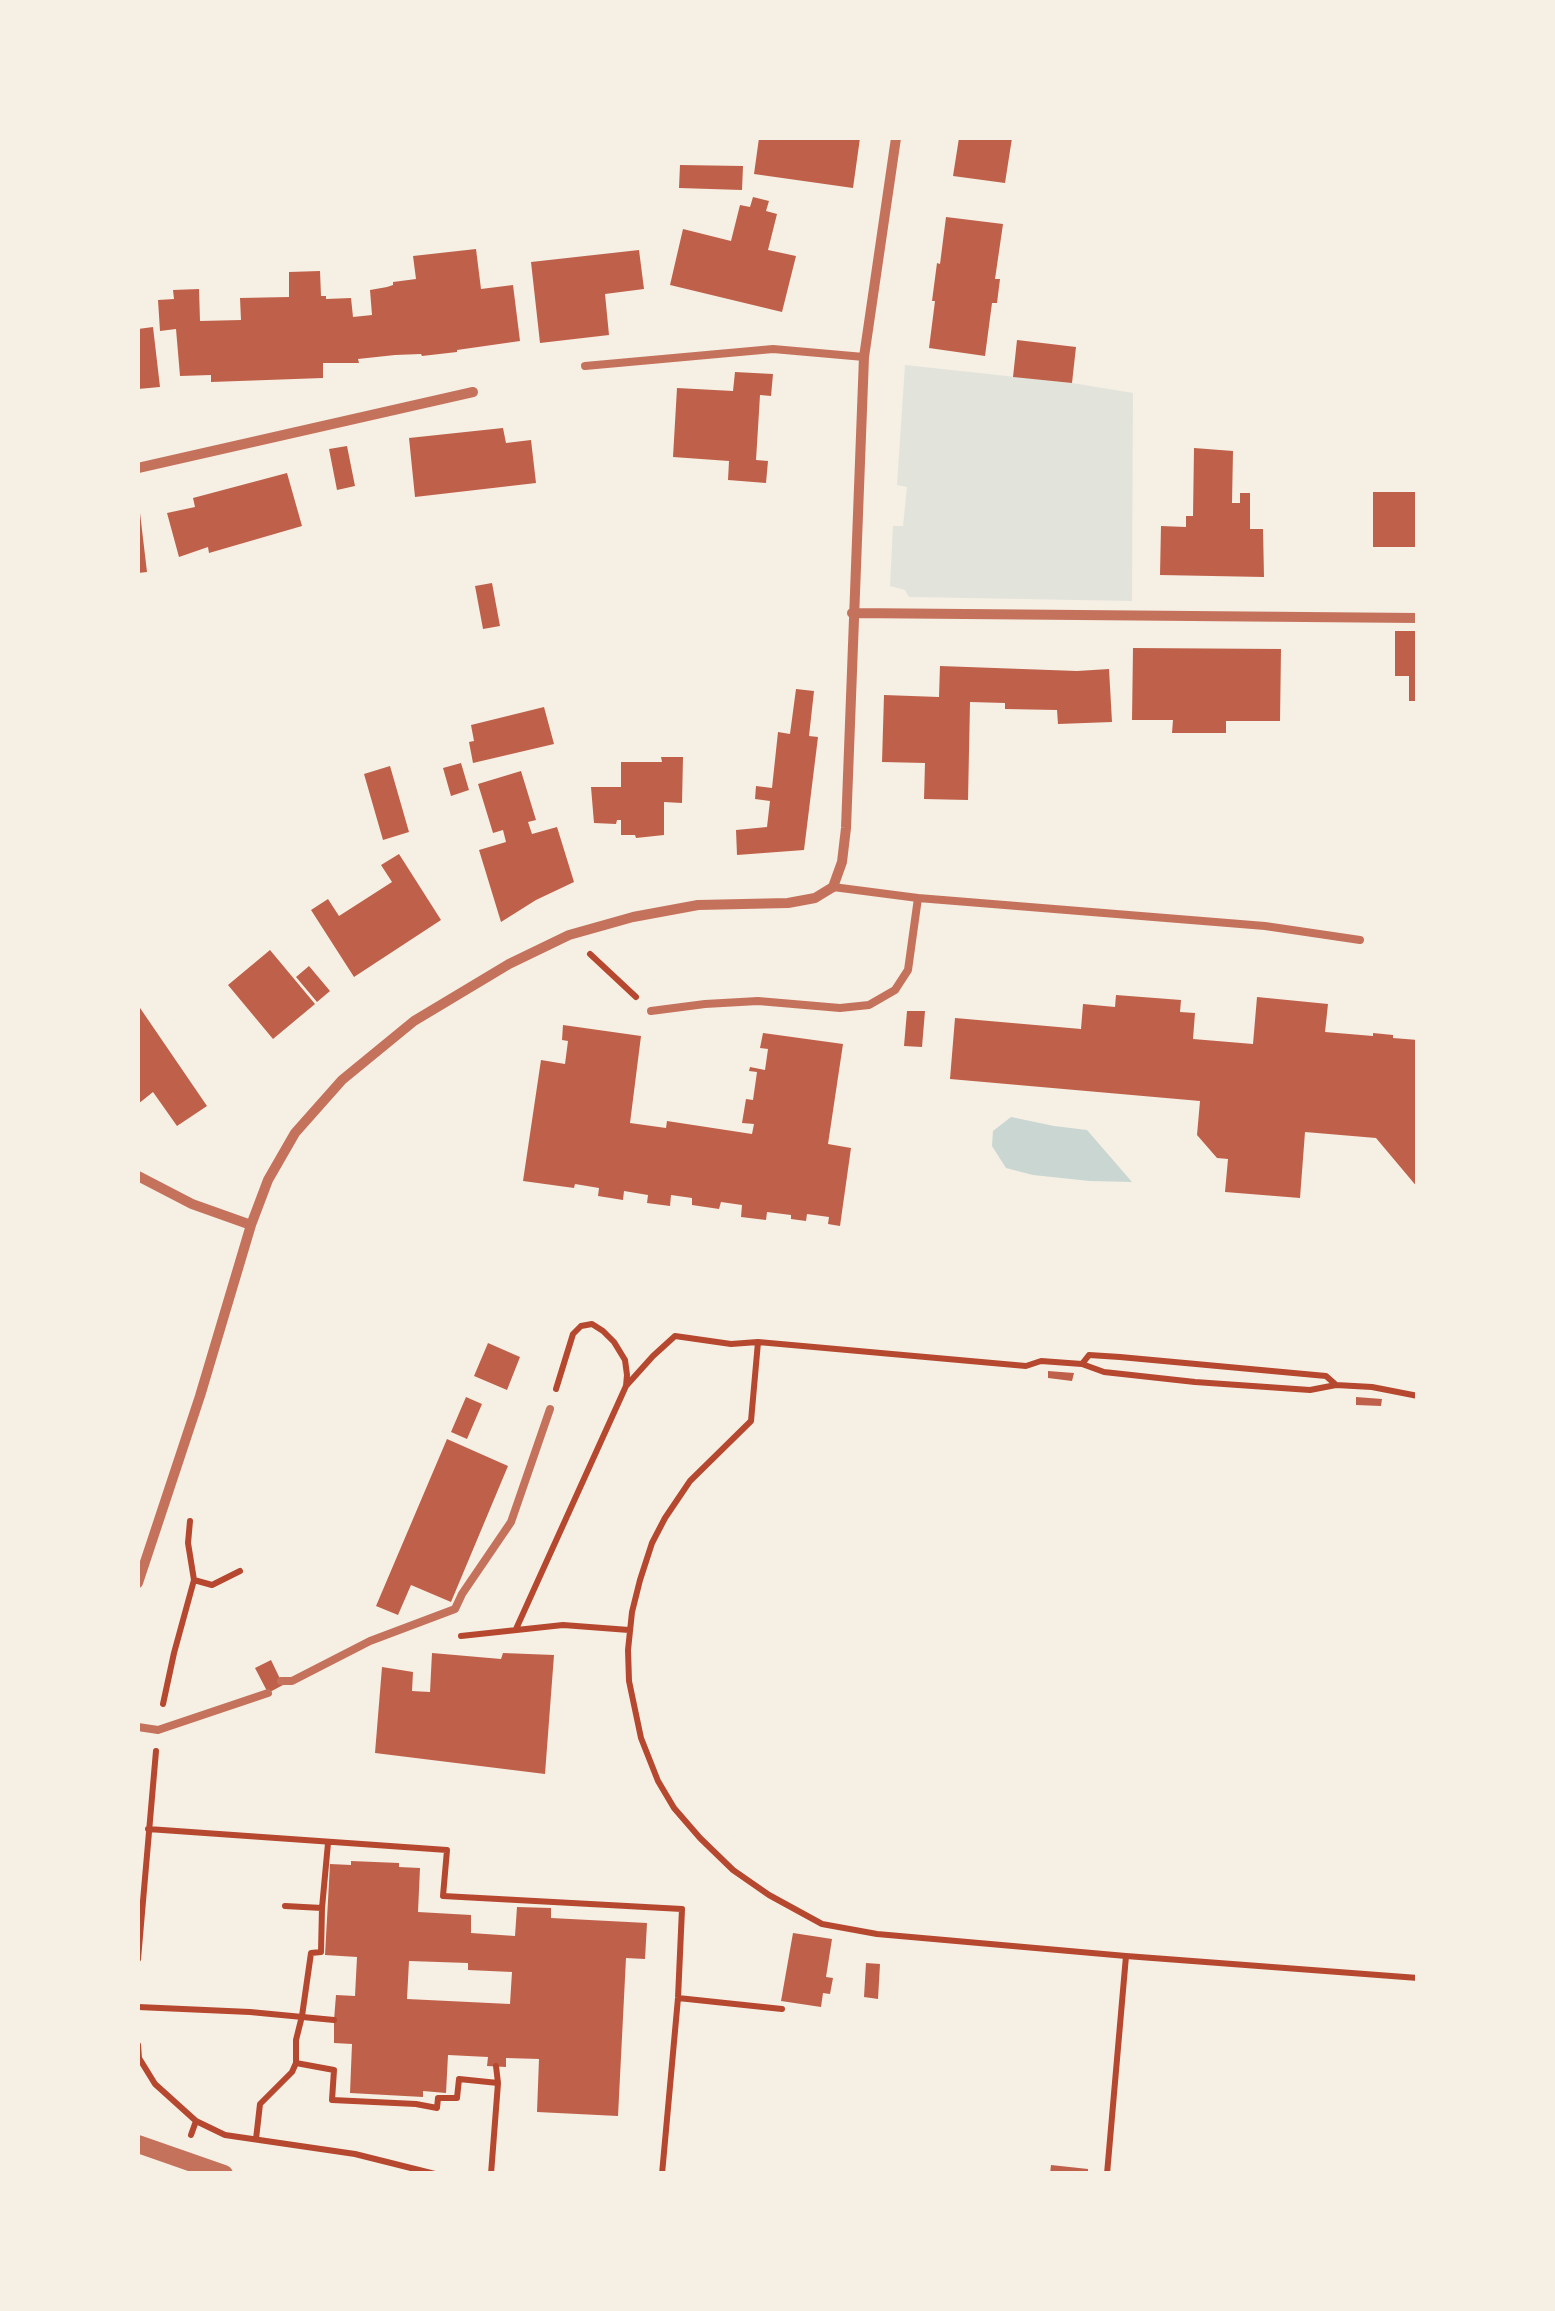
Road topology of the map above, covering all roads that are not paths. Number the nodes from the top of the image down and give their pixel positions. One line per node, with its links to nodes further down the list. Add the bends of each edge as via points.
1 (896, 138): 2 (street)
2 (864, 358): 3 (lane, via 773,349); 6 (street)
3 (585, 366)
4 (473, 392): 5 (street)
5 (138, 468)
6 (852, 613): 7 (street); 8 (street, via 846,828)
7 (1418, 618)
8 (833, 887): 9 (lane); 13 (street, via 788,903 698,906 633,917 570,935 509,964 414,1021 342,1080 295,1133)
9 (918, 898): 10 (lane); 11 (lane, via 908,970 895,990 869,1005 758,1001)
10 (1360, 940)
11 (651, 1011)
12 (138, 1176): 13 (street)
13 (251, 1225): 15 (street)
14 (550, 1410): 16 (lane, via 511,1522 455,1609)
15 (138, 1583)
16 (281, 1681)
17 (268, 1693): 18 (lane, via 158,1730)
18 (138, 1727)
19 (138, 2144): 20 (street)
20 (224, 2174)

